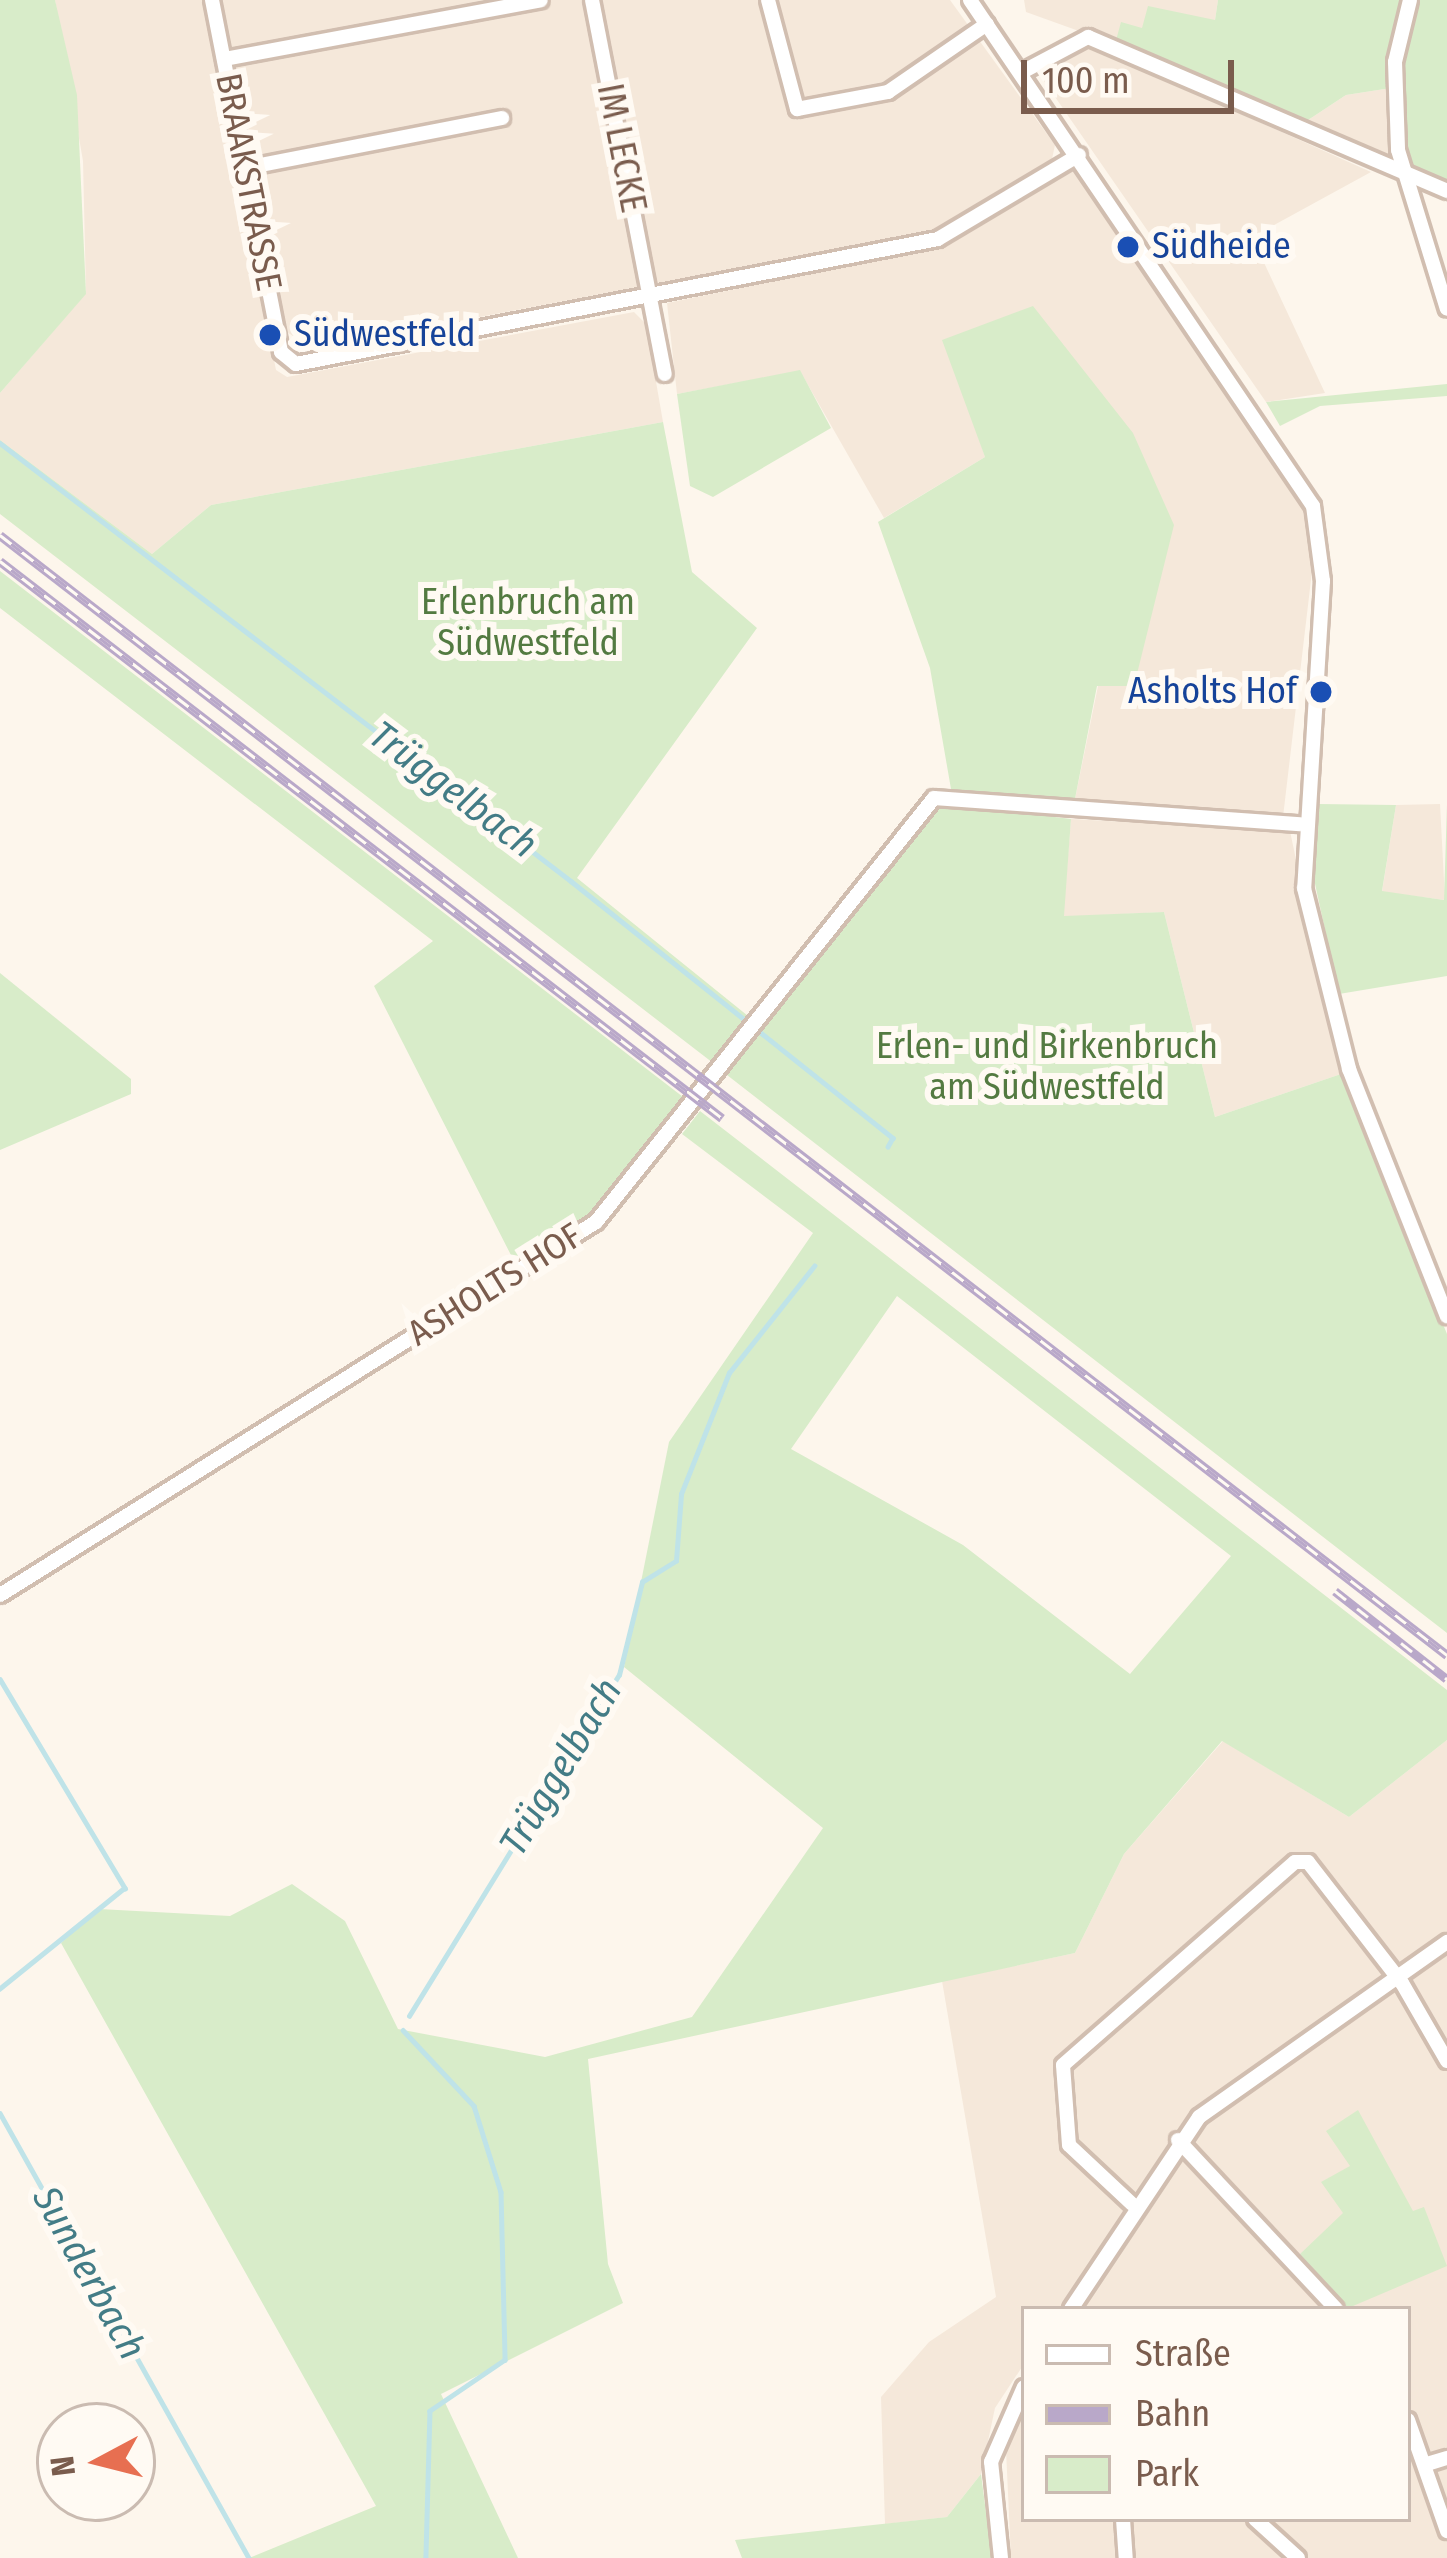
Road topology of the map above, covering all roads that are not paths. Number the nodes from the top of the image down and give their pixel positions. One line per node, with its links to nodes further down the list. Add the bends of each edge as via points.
1 (212, 0): 8 (street, BRAAKSTRASSE)
2 (541, 0): 8 (street)
3 (592, 0): 15 (street, IM LECKE)
4 (769, 0): 7 (street, via 797,109 888,92)
5 (970, 0): 7 (street)
6 (1410, 0): 13 (street, via 1395,62)
7 (987, 24): 9 (street)
8 (224, 59): 12 (street, BRAAKSTRASSE)
9 (1022, 72): 11 (street); 13 (street, via 1088,38)
10 (502, 118): 12 (street)
11 (1078, 155): 15 (street, via 938,239); 18 (street, via 1313,506 1322,581)
12 (245, 168): 15 (street, BRAAKSTRASSE, via 289,362)
13 (1403, 176): 14 (street); 16 (street)
14 (1447, 191)
15 (650, 296): 17 (street)
16 (1447, 309)
17 (665, 374)
18 (1300, 824): 19 (street, via 1341,1046); 20 (street, ASHOLTS HOF, via 934,798 596,1222)
19 (1447, 1316)
20 (0, 1595)
21 (1447, 1942): 22 (street)
22 (1394, 1977): 23 (street); 24 (street, via 1227,2092); 25 (street, via 1299,1860 1079,2042 1058,2091 1063,2131 1082,2164)
23 (1447, 2061)
24 (1178, 2140): 25 (street); 27 (street)
25 (1132, 2204): 26 (street)
26 (1073, 2306)
27 (1333, 2306)
28 (1021, 2394): 35 (street, via 991,2462)
29 (1411, 2427): 31 (street)
30 (1447, 2458): 31 (street)
31 (1427, 2464): 34 (street)
32 (1123, 2522): 36 (street)
33 (1258, 2522): 37 (street)
34 (1447, 2531)
35 (1001, 2558)
36 (1126, 2558)
37 (1298, 2558)

